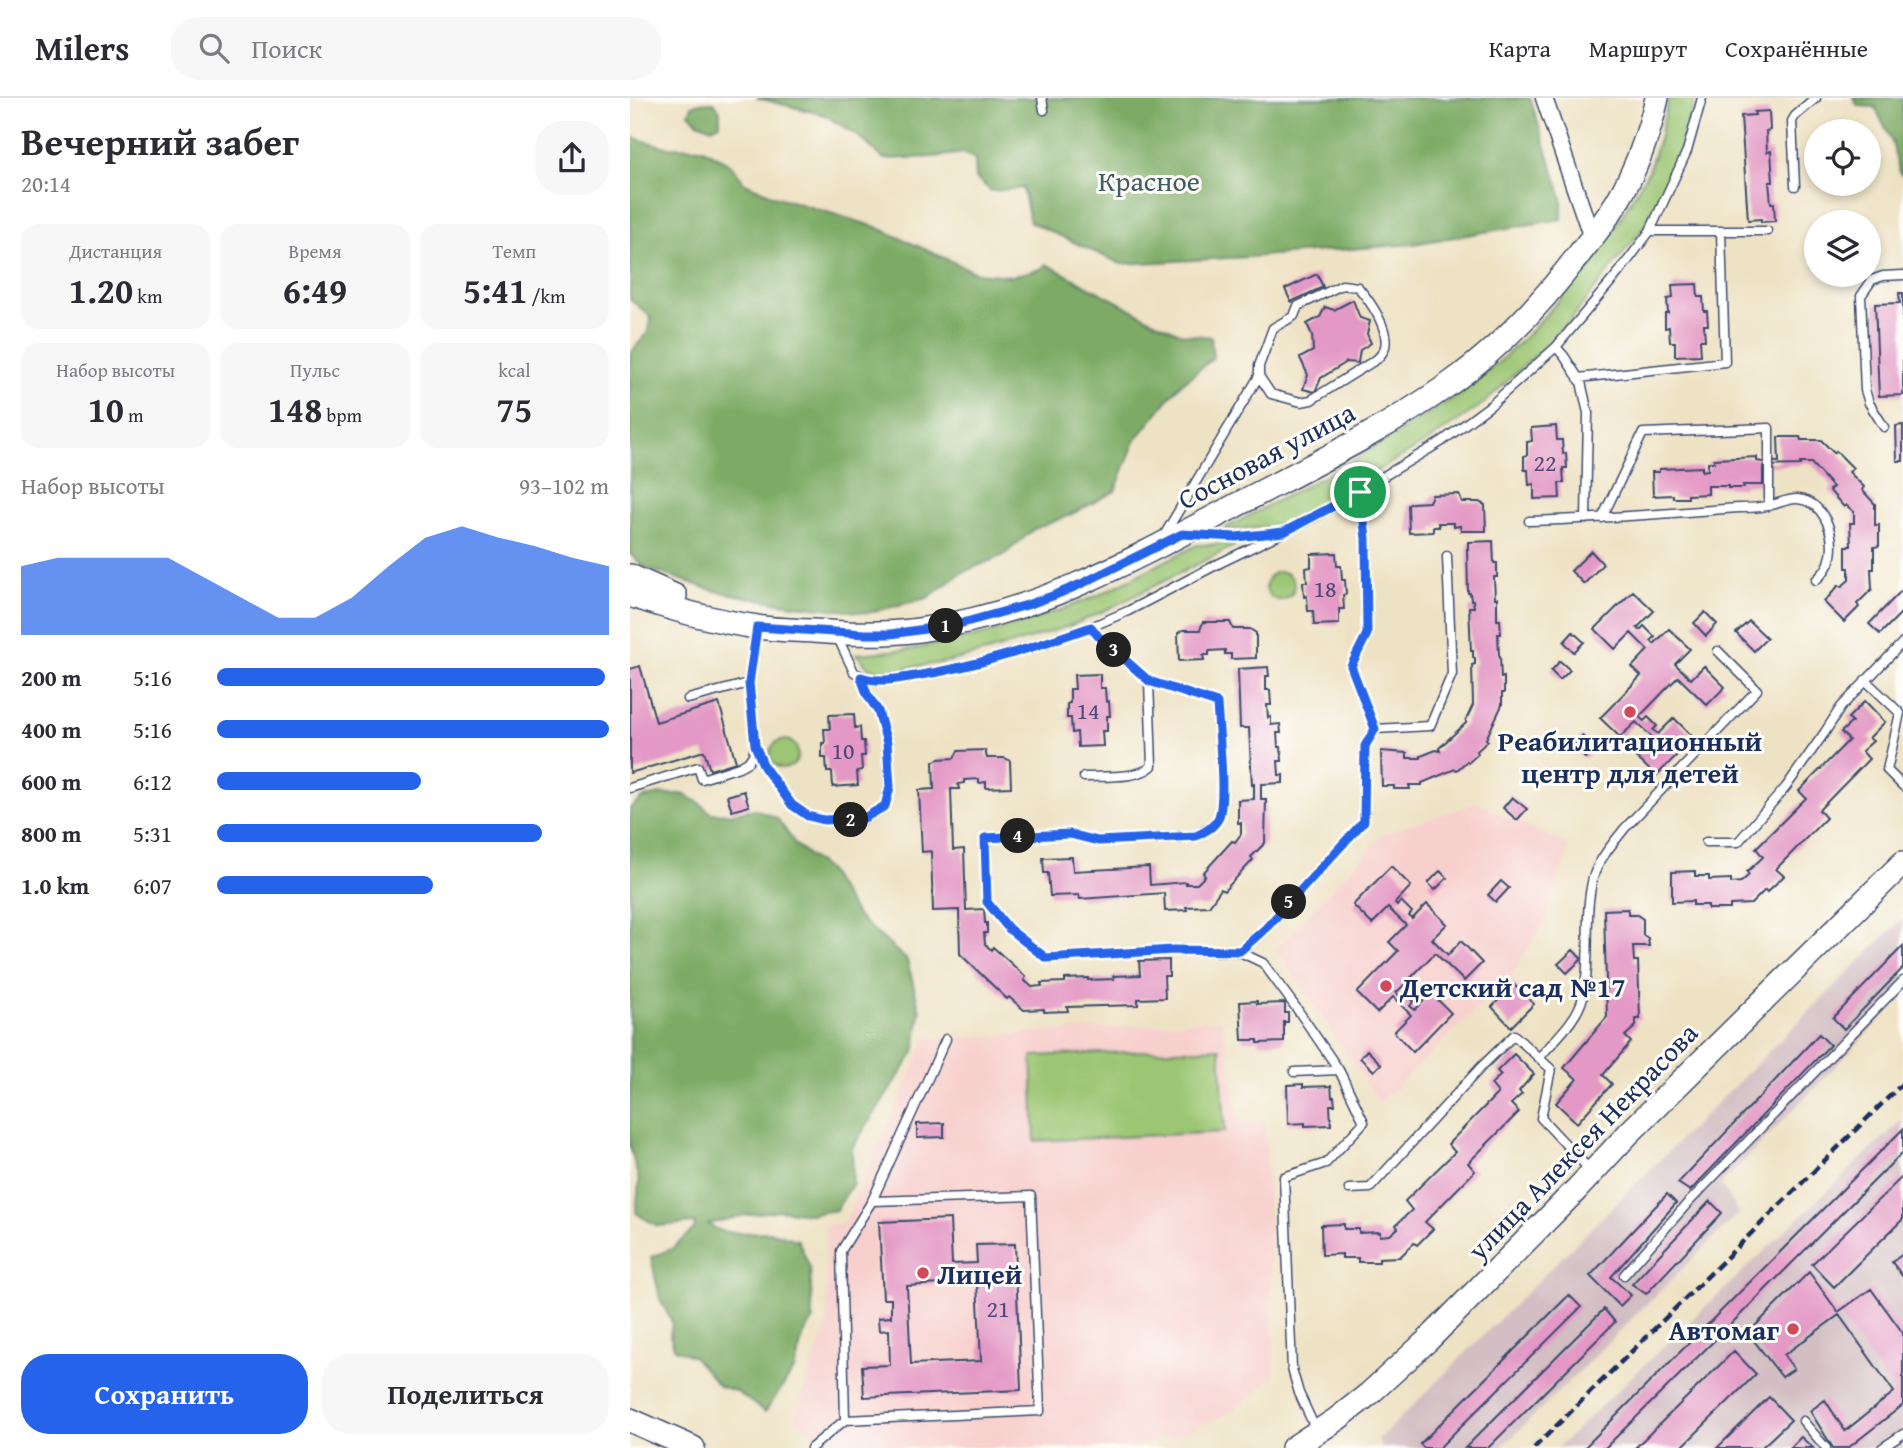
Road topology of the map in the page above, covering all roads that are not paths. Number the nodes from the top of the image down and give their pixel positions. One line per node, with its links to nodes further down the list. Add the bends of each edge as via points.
1 (1042, 98): 6 (lane)
2 (1544, 98): 11 (street)
3 (1657, 98): 11 (street, Сосновая улица, via 1634,167)
4 (1702, 98): 8 (lane, via 1687,151)
5 (1816, 98): 7 (lane, via 1792,121)
6 (1044, 110)
7 (1795, 186)
8 (1650, 231): 9 (lane); 13 (lane)
9 (1721, 231): 10 (lane); 15 (lane, via 1725,362)
10 (1767, 231)
11 (1592, 238): 23 (street, Сосновая улица, via 1521,322 1448,384 1336,452)
12 (1903, 275): 16 (lane, via 1872,280 1861,296 1865,390)
13 (1556, 347): 15 (lane); 17 (lane, via 1492,405)
14 (1259, 376): 14 (lane, via 1273,328 1294,316 1298,306 1342,285 1358,287 1368,299 1386,340 1377,359 1311,400 1271,394); 24 (lane)
15 (1578, 378): 20 (lane, via 1588,413)
16 (1884, 427)
17 (1360, 492): 22 (lane); 39 (lane, via 1366,538 1367,634 1351,666)
18 (1769, 506): 19 (lane); 19 (lane, via 1769,428 1643,433); 27 (lane, via 1797,499 1819,509 1831,547 1825,572)
19 (1602, 518): 20 (lane)
20 (1586, 519): 21 (lane)
21 (1530, 521)
22 (1284, 532): 23 (lane, via 1236,537); 30 (lane)
23 (1182, 534): 24 (street, Сосновая улица)
24 (1158, 546): 31 (street, Сосновая улица, via 1081,584 992,616 891,634)
25 (1447, 556): 39 (lane, via 1452,674 1430,726)
26 (630, 576): 29 (street, Сосновая улица)
27 (1816, 580)
28 (630, 595): 29 (street, Сосновая улица)
29 (757, 627): 31 (street, Сосновая улица); 37 (lane)
30 (1091, 627): 34 (lane, via 936,673 881,680); 36 (lane)
31 (836, 633): 34 (lane, via 853,672)
32 (1903, 642): 35 (lane)
33 (1718, 651): 49 (lane, via 1757,690 1607,851 1593,876 1589,900 1583,997 1576,1015)
34 (861, 677): 40 (lane, via 887,743 890,787 885,806 864,818 808,816 792,805 764,767)
35 (1866, 680): 42 (lane, via 1900,712 1887,770); 44 (lane, via 1841,707 1786,787 1738,842)
36 (1149, 681): 41 (lane, via 1152,766 1136,775); 46 (lane, via 1217,703 1221,807 1217,820 1196,836 1098,841 1070,834 985,838 987,902 1009,929 1046,958)
37 (749, 683): 38 (lane); 40 (lane)
38 (688, 699)
39 (1375, 729): 46 (lane, via 1365,746 1364,821)
40 (755, 745): 43 (lane, via 748,762 739,767 702,779 698,767)
41 (1084, 777)
42 (1903, 786)
43 (630, 788)
44 (1706, 842)
45 (1903, 863): 52 (street, улица Алексея Некрасова)
46 (1240, 951): 50 (lane, via 1263,963)
47 (1903, 981): 55 (lane)
48 (946, 1040): 54 (lane)
49 (1539, 1058): 52 (lane, via 1551,1069 1541,1118); 53 (lane, via 1514,1035 1370,1188)
50 (1339, 1070): 51 (lane); 59 (lane, via 1364,1122 1326,1163 1284,1177 1292,1369)
51 (1294, 1072)
52 (1592, 1172): 59 (street, улица Алексея Некрасова, via 1429,1339 1369,1394)
53 (1349, 1189)
54 (872, 1201): 57 (lane, via 841,1251); 57 (lane, via 1031,1196 1040,1410)
55 (1624, 1275)
56 (630, 1420): 61 (street)
57 (845, 1420): 62 (lane)
58 (1803, 1421): 64 (lane)
59 (1317, 1432): 63 (street, улица Алексея Некрасова)
60 (1903, 1434): 65 (lane)
61 (693, 1448)
62 (811, 1448)
63 (1293, 1448)
64 (1826, 1448)
65 (1882, 1448)

